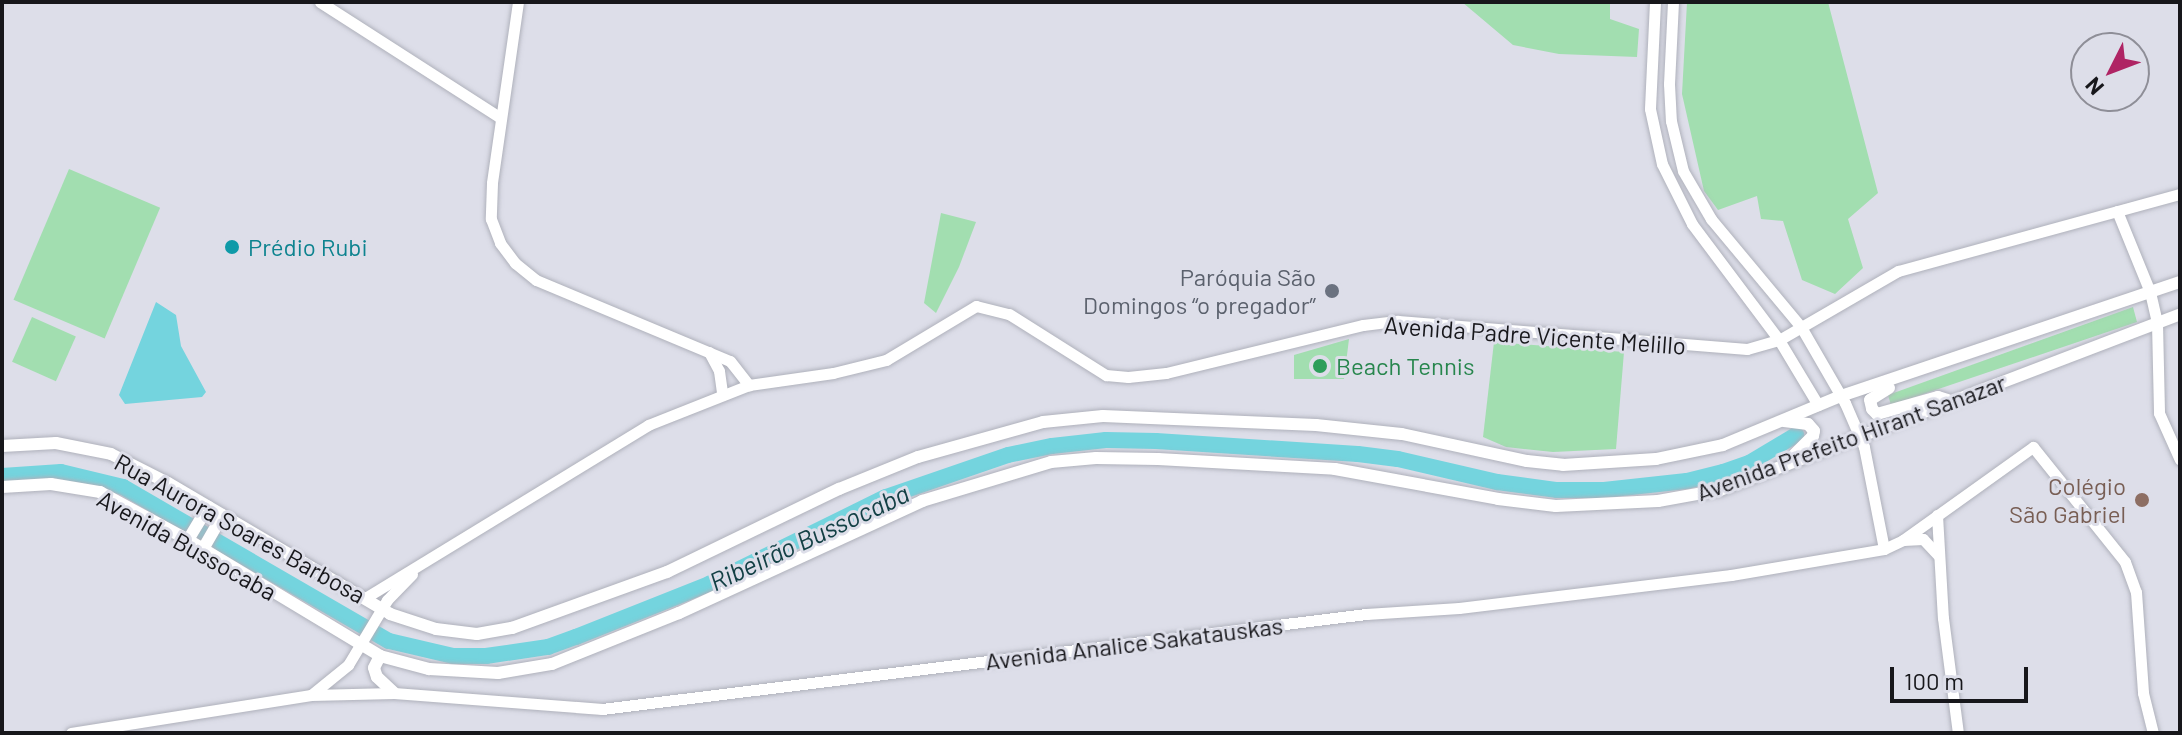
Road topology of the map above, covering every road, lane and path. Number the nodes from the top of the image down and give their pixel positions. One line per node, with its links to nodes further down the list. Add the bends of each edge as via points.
1 (320, 2): 5 (main road)
2 (518, 2): 5 (main road)
3 (1655, 2): 12 (main road, via 1650,109 1662,164 1692,224)
4 (1673, 2): 10 (main road, via 1671,121 1683,171 1704,210)
5 (501, 118): 16 (main road, via 490,208 494,231 515,263 548,286)
6 (2180, 194): 7 (main road, Avenida Padre Vicente Melillo)
7 (2117, 211): 9 (main road); 14 (main road, Avenida Padre Vicente Melillo, via 1898,271)
8 (2180, 282): 9 (main road, Avenida Prefeito Hirant Sanazar)
9 (2150, 292): 13 (main road); 17 (main road, Avenida Prefeito Hirant Sanazar)
10 (1779, 302): 12 (main road, via 1776,316); 14 (main road)
11 (2180, 314): 13 (main road, Avenida Prefeito Hirant Sanazar)
12 (1764, 320): 15 (main road)
13 (2157, 323): 21 (main road, Avenida Prefeito Hirant Sanazar); 26 (main road, via 2159,413)
14 (1801, 327): 15 (main road, Avenida Padre Vicente Melillo); 20 (main road)
15 (1779, 340): 18 (main road, Avenida Padre Vicente Melillo, via 1747,349 1398,321 1128,377 1106,375 1009,314 976,306 886,360); 22 (main road)
16 (709, 352): 18 (main road, via 730,361); 19 (main road)
17 (1953, 359): 20 (main road, Avenida Prefeito Hirant Sanazar); 21 (main road, via 1940,371 1880,391 1870,400 1872,409 1882,415 1938,397)
18 (749, 385): 19 (main road, Avenida Padre Vicente Melillo)
19 (722, 393): 37 (main road, Avenida Padre Vicente Melillo, via 615,442)
20 (1843, 400): 22 (main road, Avenida Prefeito Hirant Sanazar); 24 (main road)
21 (1953, 401): 24 (main road, Avenida Prefeito Hirant Sanazar)
22 (1818, 405): 23 (main road, Avenida Prefeito Hirant Sanazar)
23 (1773, 425): 27 (main road, via 1797,421 1814,431); 39 (main road, Avenida Prefeito Hirant Sanazar, via 1684,454 1563,465 1402,434 1329,426 1103,416 1043,422 886,469 667,572 512,628 458,633)
24 (1857, 430): 27 (main road, Avenida Prefeito Hirant Sanazar); 35 (main road)
25 (2, 446): 29 (main road, Rua Aurora Soares Barbosa, via 56,443 99,451 137,466)
26 (2180, 460)
27 (1786, 462): 41 (main road, Avenida Prefeito Hirant Sanazar, via 1720,490 1556,506 1335,469 1158,459 1051,462 922,501 694,607 552,664 471,673)
28 (2, 487): 32 (main road, Avenida Bussocaba, via 51,484 100,492)
29 (206, 510): 31 (main road, Rua Aurora Soares Barbosa); 32 (main road)
30 (1937, 515): 33 (main road, Avenida Analice Sakatauskas); 36 (main road); 48 (main road, Avenida Analice Sakatauskas, via 2033,447 2131,575 2143,693)
31 (220, 519): 34 (main road); 38 (main road, Rua Aurora Soares Barbosa)
32 (190, 538): 34 (main road, Avenida Bussocaba)
33 (1903, 540): 35 (main road, Avenida Analice Sakatauskas); 36 (main road, via 1923,539)
34 (204, 547): 40 (main road, Avenida Bussocaba)
35 (1884, 549): 44 (main road, Avenida Analice Sakatauskas, via 1731,575 1366,614 602,709)
36 (1939, 556): 47 (main road)
37 (421, 565): 38 (main road, Avenida Padre Vicente Melillo); 39 (main road, Avenida Padre Vicente Melillo)
38 (365, 598): 39 (main road, Rua Aurora Soares Barbosa)
39 (381, 609): 40 (main road, Avenida Padre Vicente Melillo)
40 (362, 643): 41 (main road, Avenida Prefeito Hirant Sanazar); 42 (main road, Avenida Padre Vicente Melillo)
41 (380, 656): 44 (main road, via 374,668 377,677)
42 (348, 665): 43 (main road, via 353,686); 45 (main road, Avenida Padre Vicente Melillo)
43 (362, 693): 44 (main road, Avenida Analice Sakatauskas); 45 (main road, Avenida Analice Sakatauskas)
44 (394, 693)
45 (311, 695): 46 (main road, Avenida Analice Sakatauskas)
46 (71, 733)
47 (1958, 733)
48 (2153, 733)

